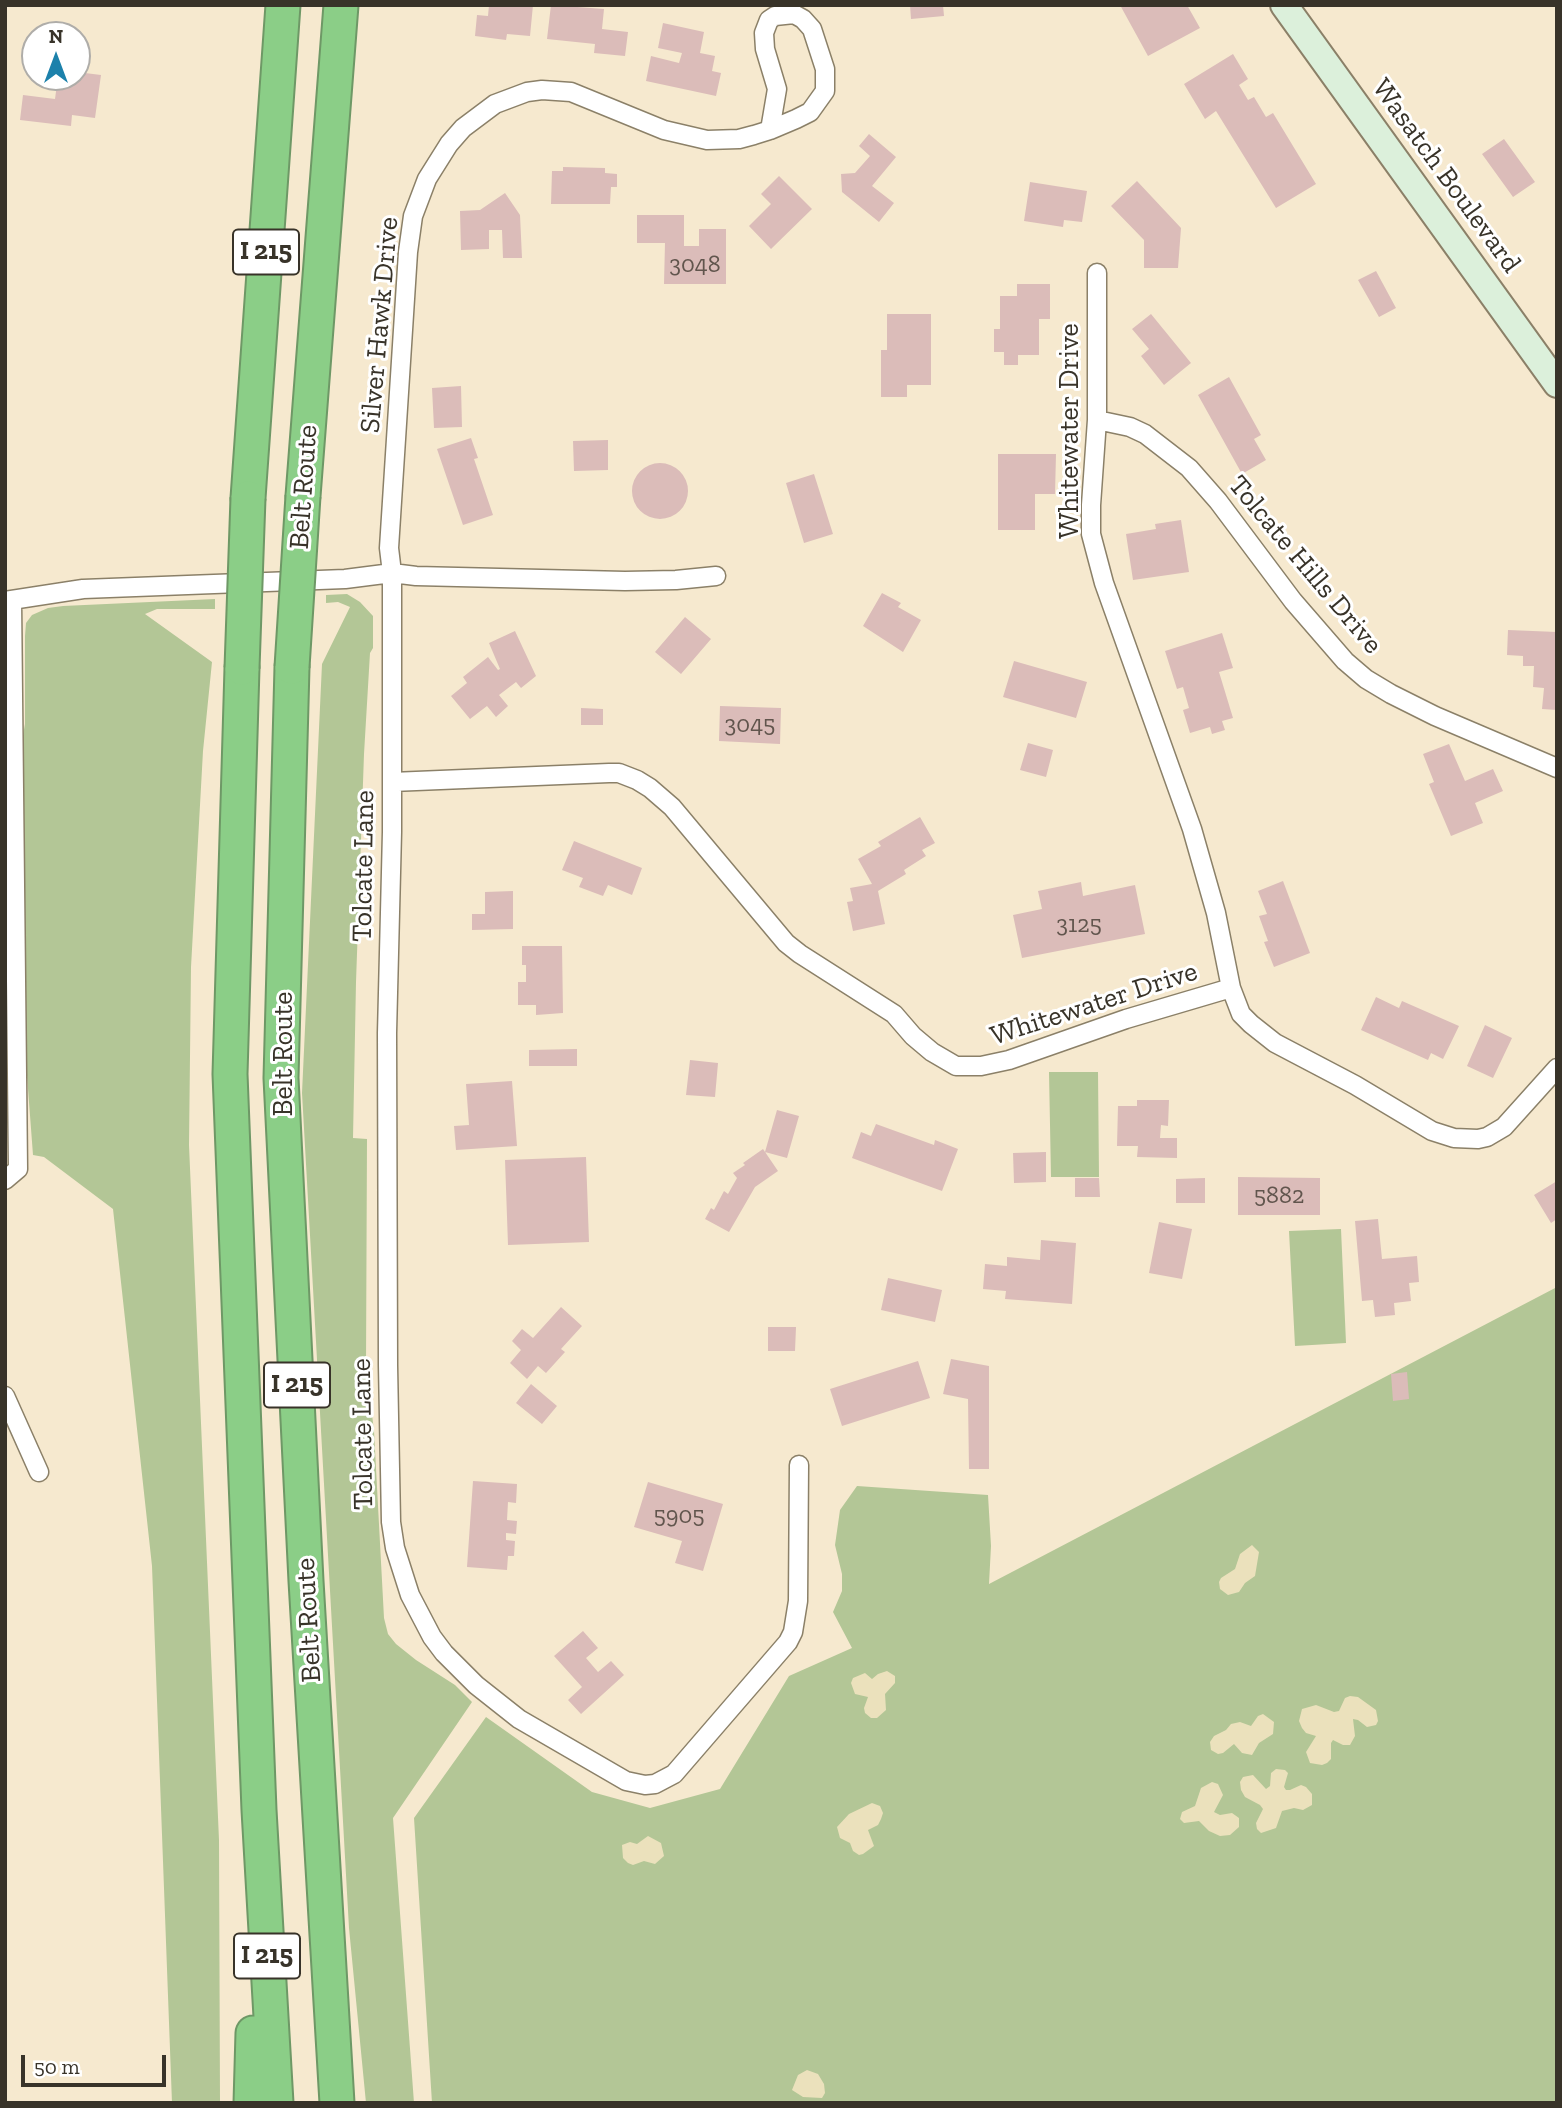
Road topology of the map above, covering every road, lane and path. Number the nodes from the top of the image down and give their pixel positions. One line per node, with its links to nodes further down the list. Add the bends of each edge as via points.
1 (283, 5): 20 (highway, Belt Route / I 215, bridge, via 248,498 230,1074)
2 (341, 5): 23 (highway, Belt Route / I 215, bridge, via 292,667 281,1078)
3 (1283, 5): 7 (street, Wasatch Boulevard)
4 (781, 10): 5 (street, Silver Hawk Drive, via 769,20 764,33 777,89); 5 (street, Silver Hawk Drive, via 799,16 812,29 827,86 810,112)
5 (770, 130): 9 (street, Silver Hawk Drive, via 739,139 692,138 585,96 542,90 495,104 477,115 449,144 419,197 410,233 389,548)
6 (1097, 273): 8 (street, Whitewater Drive)
7 (1557, 384)
8 (1097, 420): 12 (street, Tolcate Hills Drive, via 1145,434 1189,468 1293,601 1366,679 1435,716); 14 (street, Whitewater Drive, via 1090,519 1095,551 1206,872)
9 (392, 573): 10 (street, via 625,581); 11 (street, via 345,579 83,589); 13 (street, Tolcate Lane)
10 (716, 576)
11 (9, 601): 16 (street, via 18,1169)
12 (1557, 768)
13 (392, 782): 14 (street, Whitewater Drive, via 609,773 638,780 672,807 786,943 894,1014 932,1052 956,1066 1009,1060); 18 (street, Tolcate Lane, via 387,1033 391,1522 402,1573 420,1617 444,1653 519,1720 626,1781 645,1785 665,1780 793,1632 798,1601)
14 (1231, 988): 15 (street, via 1241,1014 1262,1034 1444,1136 1478,1139 1496,1132 1516,1117)
15 (1557, 1068)
16 (5, 1180)
17 (5, 1396): 19 (street)
18 (799, 1465)
19 (38, 1472)
20 (258, 1810): 21 (highway); 22 (highway, Belt Route / I 215)
21 (251, 2103)
22 (276, 2103)
23 (337, 2103)

